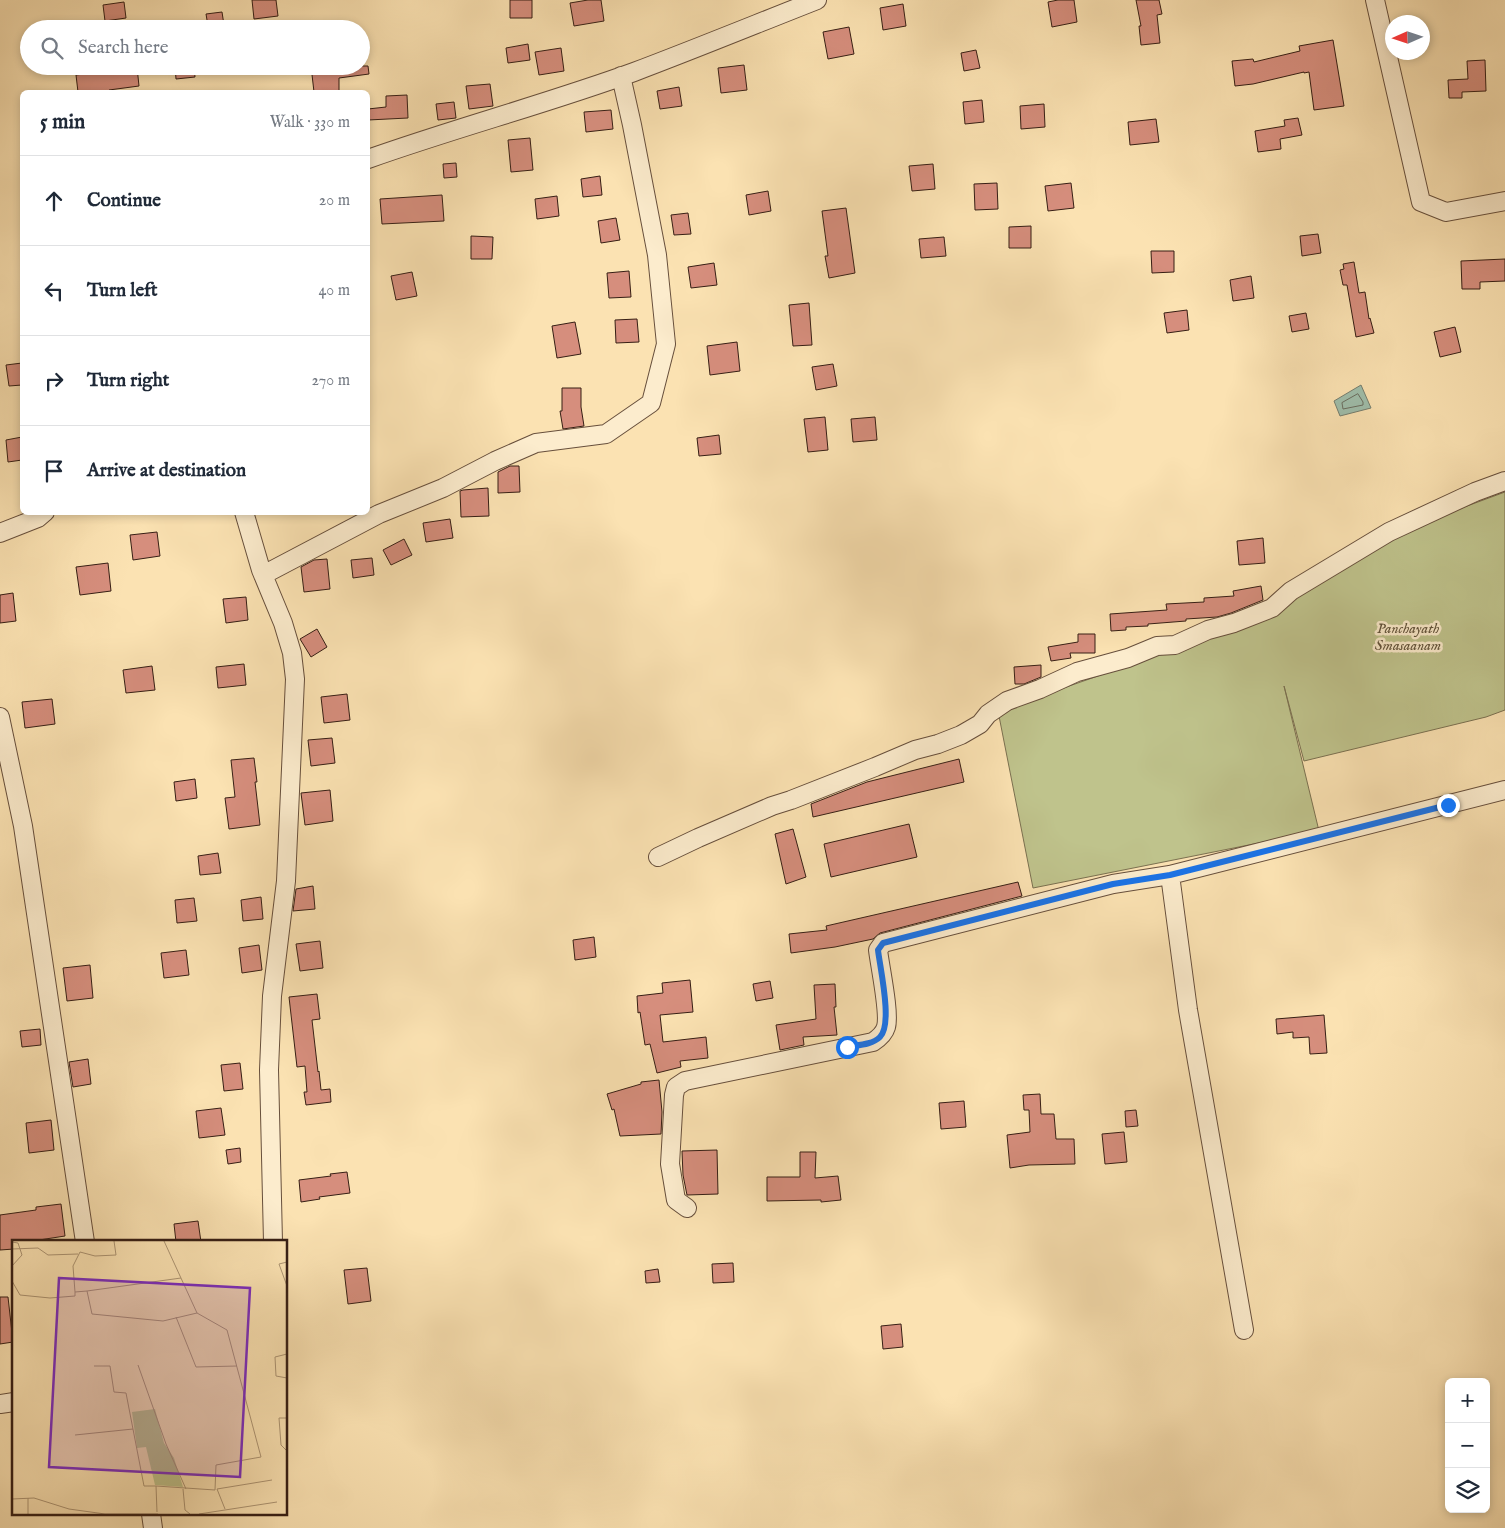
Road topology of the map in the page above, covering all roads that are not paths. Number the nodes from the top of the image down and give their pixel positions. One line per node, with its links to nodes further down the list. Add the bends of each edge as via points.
1 (817, 0): 3 (street)
2 (1375, 0): 5 (street, via 1422,202 1446,212)
3 (621, 76): 4 (street); 10 (street, via 657,255 666,344 651,403 606,434 536,443 495,461 442,488 379,514)
4 (370, 158)
5 (1505, 200)
6 (1505, 481): 13 (street, via 1388,532 1291,591 1272,608 1175,645 1157,646 1077,672 1007,701 980,724 961,734 772,806)
7 (42, 515): 9 (street)
8 (245, 515): 10 (street)
9 (0, 533)
10 (263, 575): 17 (street, via 283,623 295,679 286,881 272,996 269,1070)
11 (0, 717): 16 (street, via 23,826)
12 (1505, 790): 14 (street)
13 (658, 857)
14 (1170, 875): 15 (street, via 1113,884 883,943 878,950 886,1028 874,1042 685,1081 676,1086 670,1164 676,1200); 18 (street, via 1188,1010)
15 (687, 1208)
16 (85, 1240)
17 (274, 1240)
18 (1244, 1330)

